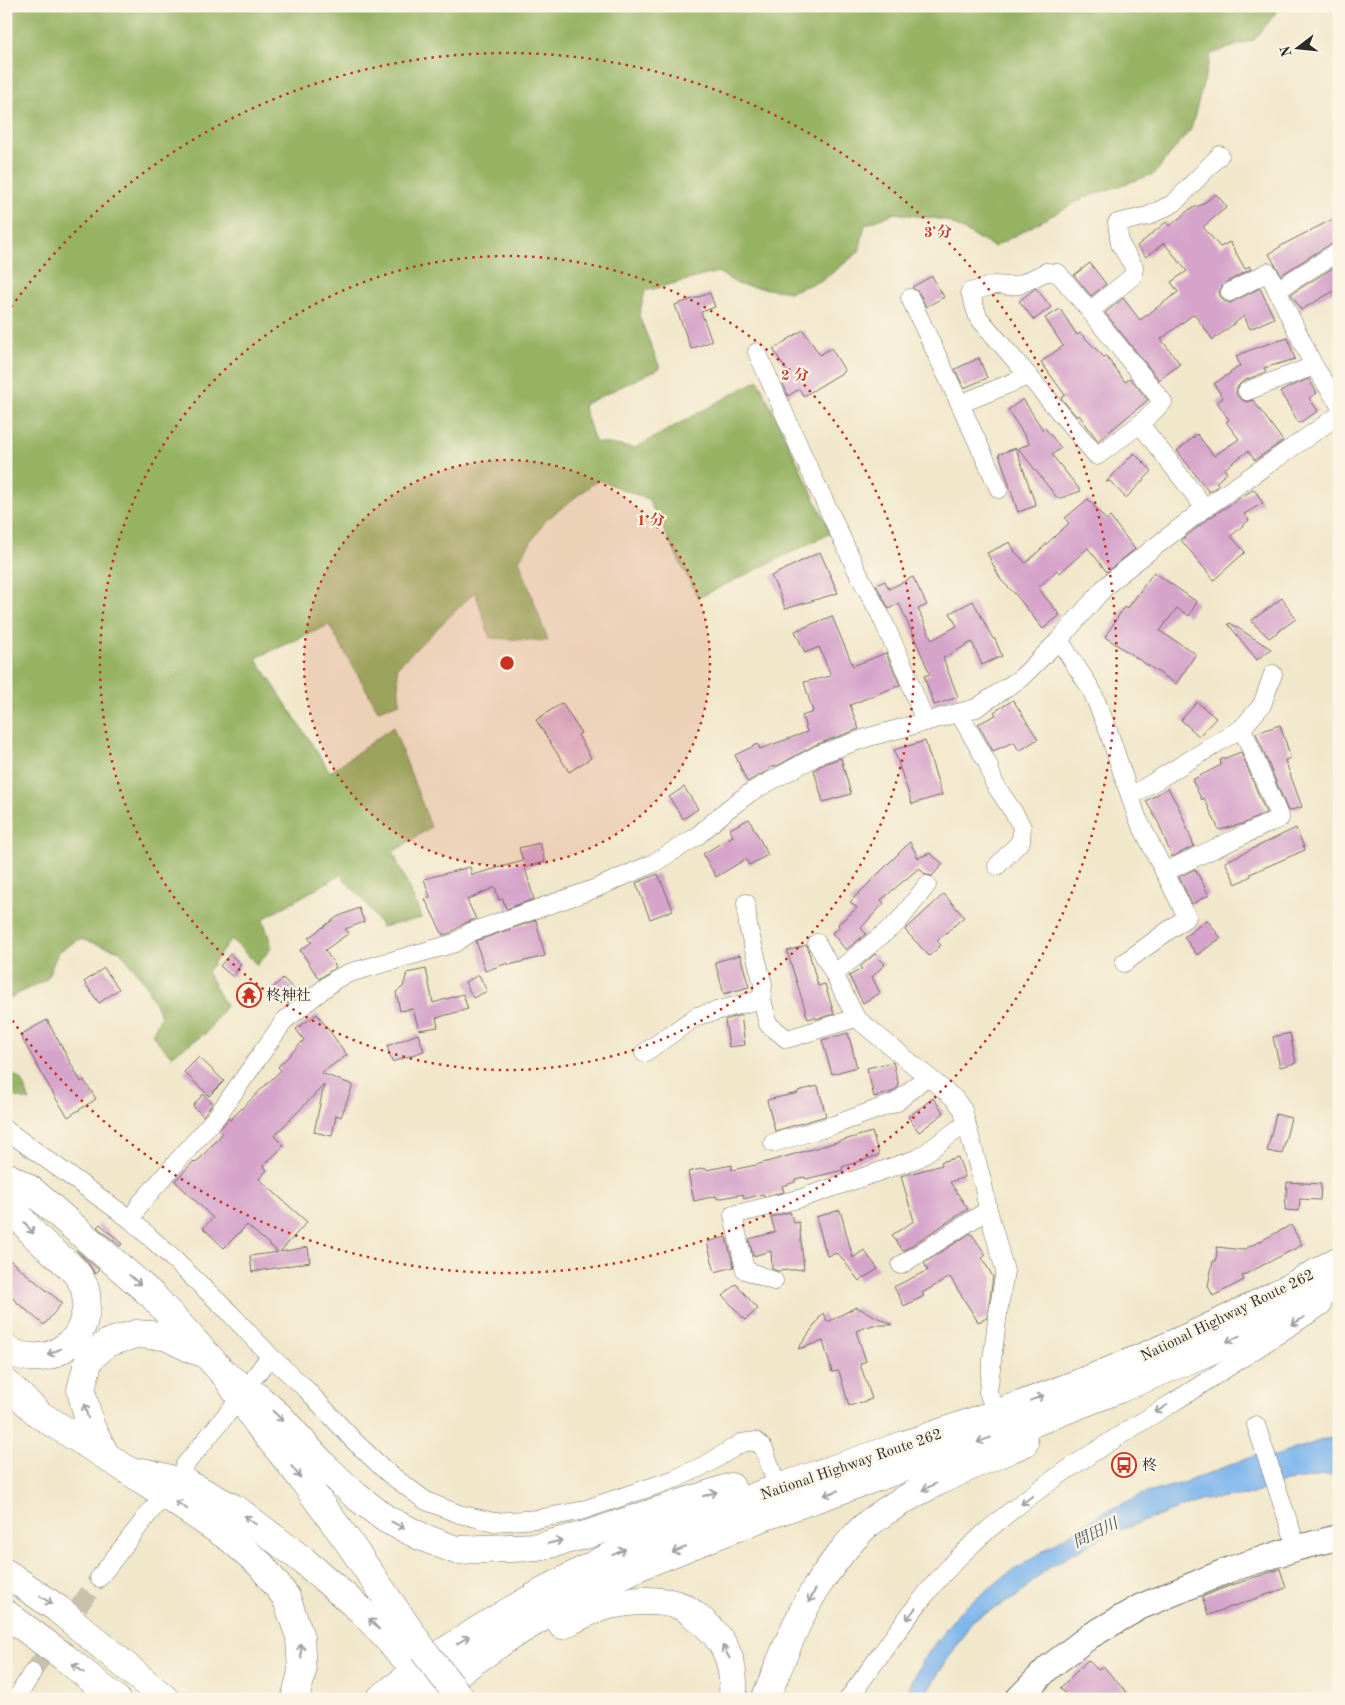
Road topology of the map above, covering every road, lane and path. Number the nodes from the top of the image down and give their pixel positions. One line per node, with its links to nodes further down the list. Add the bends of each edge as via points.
1 (1220, 155): 6 (street, via 1174,203 1148,216 1117,223 1120,244 1134,267 1133,276)
2 (1333, 255): 3 (street)
3 (1277, 290): 4 (street, via 1268,272); 8 (street)
4 (1230, 292)
5 (910, 298): 11 (street)
6 (1090, 311): 9 (street, via 1058,273 1046,272 1019,285 994,285 970,292 978,317); 14 (street, via 1163,402)
7 (757, 352): 20 (street, via 881,616)
8 (1314, 366): 10 (street); 12 (street)
9 (1028, 376): 11 (street); 14 (street, via 1097,456)
10 (1247, 391)
11 (960, 404): 15 (street)
12 (1339, 404)
13 (1339, 416): 16 (street)
14 (1140, 424): 16 (street)
15 (999, 489)
16 (1205, 508): 17 (street, via 1104,588)
17 (1058, 640): 19 (street, via 1020,678 976,708); 22 (street, via 1091,689)
18 (1273, 674): 21 (street, via 1262,705)
19 (959, 713): 20 (street); 23 (street, via 988,764 994,783 1022,827 1021,841)
20 (925, 722): 40 (street, via 820,754 751,792 696,837 652,864 594,889 471,932 455,942 336,979 285,1020 216,1116 140,1204)
21 (1242, 728): 22 (street); 24 (street, via 1280,818)
22 (1131, 796): 24 (street)
23 (997, 866)
24 (1164, 872): 28 (street, via 1187,917)
25 (927, 885): 29 (street, via 898,922)
26 (746, 903): 30 (street, via 748,926 763,984)
27 (817, 943): 29 (street)
28 (1124, 963)
29 (834, 974): 31 (street)
30 (762, 1000): 31 (street, via 768,1024 788,1039); 32 (street, via 697,1016)
31 (856, 1018): 33 (street)
32 (644, 1053)
33 (927, 1076): 34 (street, via 955,1099 963,1110); 36 (street, via 896,1102)
34 (967, 1126): 39 (street); 43 (street, via 918,1158 802,1198 733,1215 745,1270)
35 (6, 1130): 40 (street)
36 (774, 1143)
37 (6, 1176): 48 (highway, one-way to 48, via 31,1190 153,1296)
38 (6, 1186): 46 (highway, one-way to 46, via 11,1204 32,1233 66,1262 87,1293 87,1312 79,1335 54,1354 34,1358 13,1354)
39 (988, 1210): 42 (street); 54 (street, via 1006,1271 988,1392)
40 (131, 1220): 47 (street, via 223,1306)
41 (1339, 1260): 54 (highway, National Highway Route 262, one-way to 41, via 1236,1315)
42 (901, 1266)
43 (774, 1281)
44 (1339, 1284): 49 (highway, National Highway Route 262, one-way to 49)
45 (1339, 1295): 78 (street, one-way to 78, via 1124,1433 984,1533 922,1599)
46 (6, 1349)
47 (270, 1356): 51 (street); 58 (street, via 388,1474 426,1501 459,1514 494,1522 580,1511 675,1479 741,1443 756,1441 764,1448)
48 (207, 1357): 50 (highway); 56 (highway, one-way to 48, via 90,1425 81,1390 89,1359 108,1343 136,1334 165,1336)
49 (1192, 1358): 65 (highway, National Highway Route 262, one-way to 65, via 1035,1422 760,1518 642,1565 573,1600); 77 (highway, one-way to 77, via 1108,1406 908,1497 868,1524 816,1588)
50 (226, 1376): 58 (highway, one-way to 58, via 256,1396 324,1466 386,1519 456,1550 538,1547); 66 (highway, one-way to 66, via 258,1424 347,1540)
51 (256, 1376)
52 (6, 1383): 56 (highway, via 40,1415)
53 (232, 1408): 57 (street)
54 (997, 1414): 58 (highway, National Highway Route 262, via 826,1472)
55 (1257, 1429): 61 (street)
56 (114, 1461): 66 (highway, one-way to 56, via 304,1561 237,1510 186,1483); 71 (highway, one-way to 56, via 302,1672 300,1636 286,1597 261,1565 231,1540)
57 (184, 1466)
58 (776, 1481): 72 (highway, National Highway Route 262, one-way to 58, via 443,1652 590,1566)
59 (154, 1507): 63 (street)
60 (1339, 1537): 61 (street)
61 (1295, 1544): 79 (street, via 1133,1610 1090,1636 1048,1668)
62 (6, 1573): 70 (highway, one-way to 70, via 58,1609)
63 (99, 1578)
64 (6, 1614): 69 (highway, one-way to 64)
65 (487, 1652): 73 (highway, National Highway Route 262); 76 (highway, one-way to 65, via 730,1658 712,1628 684,1607 653,1601 615,1604 584,1614 541,1636)
66 (415, 1655): 74 (highway); 75 (highway, bridge)
67 (32, 1673): 68 (street)
68 (16, 1699)
69 (116, 1699)
70 (165, 1699)
71 (295, 1699)
72 (380, 1699)
73 (419, 1699)
74 (439, 1699)
75 (461, 1699)
76 (733, 1699)
77 (765, 1699)
78 (848, 1699)
79 (1018, 1699)

